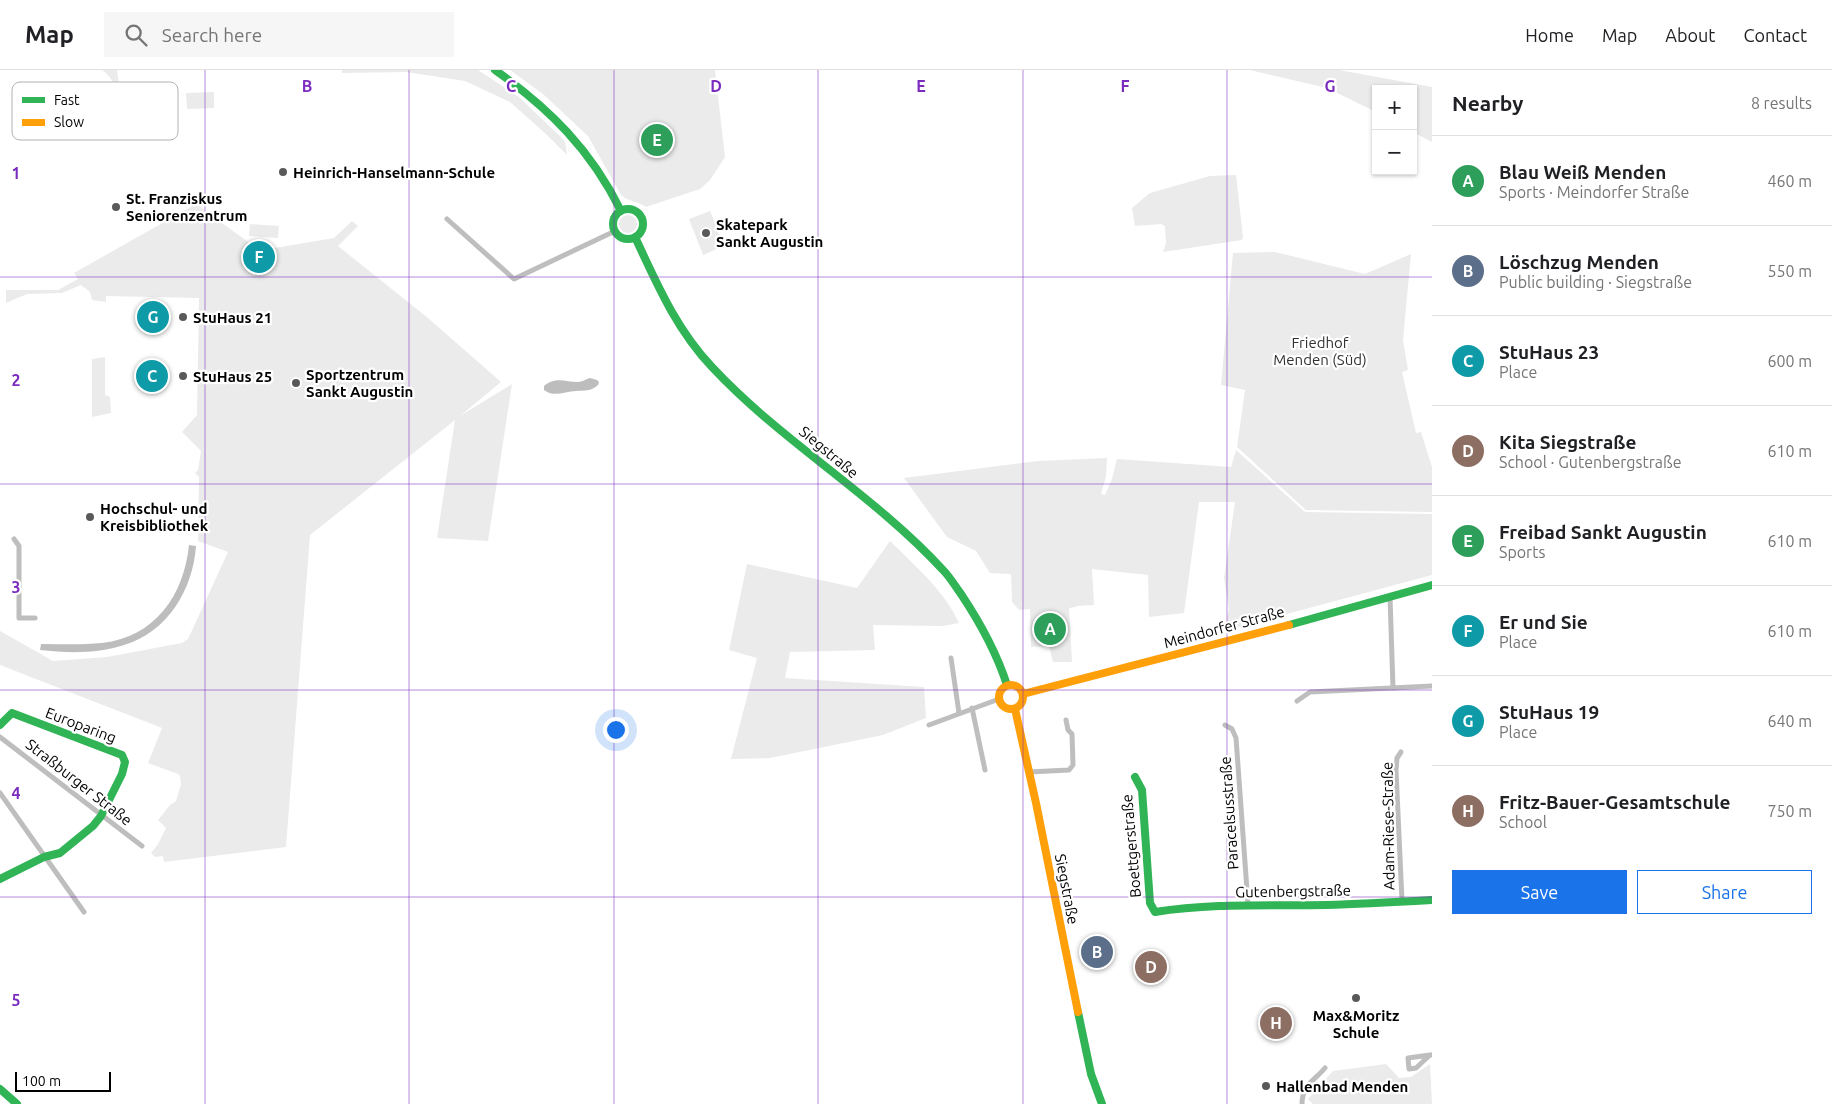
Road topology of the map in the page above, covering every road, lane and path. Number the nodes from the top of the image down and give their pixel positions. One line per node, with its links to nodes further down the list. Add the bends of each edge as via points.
1 (495, 70): 2 (main road, via 552,115 579,144)
2 (622, 211): 4 (main road, via 615,217); 5 (main road, via 631,210 642,218 642,229)
3 (447, 219): 4 (street, via 514,279)
4 (615, 231): 5 (main road, via 621,237)
5 (635, 237): 11 (main road, Siegstraße, via 665,302 711,366 742,397 900,528 944,571 978,619 999,659)
6 (14, 539): 9 (street, via 19,546 19,618)
7 (1432, 585): 8 (main road, Meindorfer Straße)
8 (1390, 597): 13 (street); 14 (main road, Meindorfer Straße)
9 (35, 618)
10 (951, 658): 19 (street)
11 (1007, 686): 14 (main road, via 1018,687); 15 (main road, via 1000,692)
12 (1432, 686): 13 (street)
13 (1394, 688): 16 (street, via 1310,692)
14 (1023, 694): 18 (main road, via 1021,704)
15 (999, 699): 17 (street); 18 (main road, via 1005,708)
16 (1297, 701)
17 (972, 708): 19 (street); 26 (street)
18 (1015, 709): 27 (main road, Siegstraße)
19 (959, 713): 22 (street)
20 (1066, 720): 27 (street, via 1072,734 1073,765 1069,770)
21 (0, 725): 30 (main road, Europaring, via 12,713 122,755 124,767)
22 (929, 725)
23 (1225, 725): 36 (street, Paracelsusstraße, via 1232,729 1236,738)
24 (0, 737): 30 (street, Straßburger Straße)
25 (1401, 752): 35 (street, Adam-Riese-Straße, via 1396,770)
26 (985, 770)
27 (1029, 772): 42 (main road, Siegstraße, via 1091,1074)
28 (1135, 777): 38 (main road, Boettgerstraße, via 1142,790 1150,903)
29 (0, 793): 32 (street)
30 (102, 816): 31 (street, Straßburger Straße); 32 (main road, Europaring, via 60,853)
31 (142, 846)
32 (44, 857): 33 (main road, Europaring); 37 (street)
33 (0, 879)
34 (1432, 900): 35 (main road, Gutenbergstraße)
35 (1402, 901): 36 (main road, Gutenbergstraße, via 1326,905)
36 (1248, 904): 38 (main road, Gutenbergstraße)
37 (84, 912)
38 (1155, 912)
39 (1325, 1068): 43 (street, via 1306,1087)
40 (0, 1089): 41 (main road)
41 (18, 1104)
42 (1102, 1104)
43 (1302, 1104)

